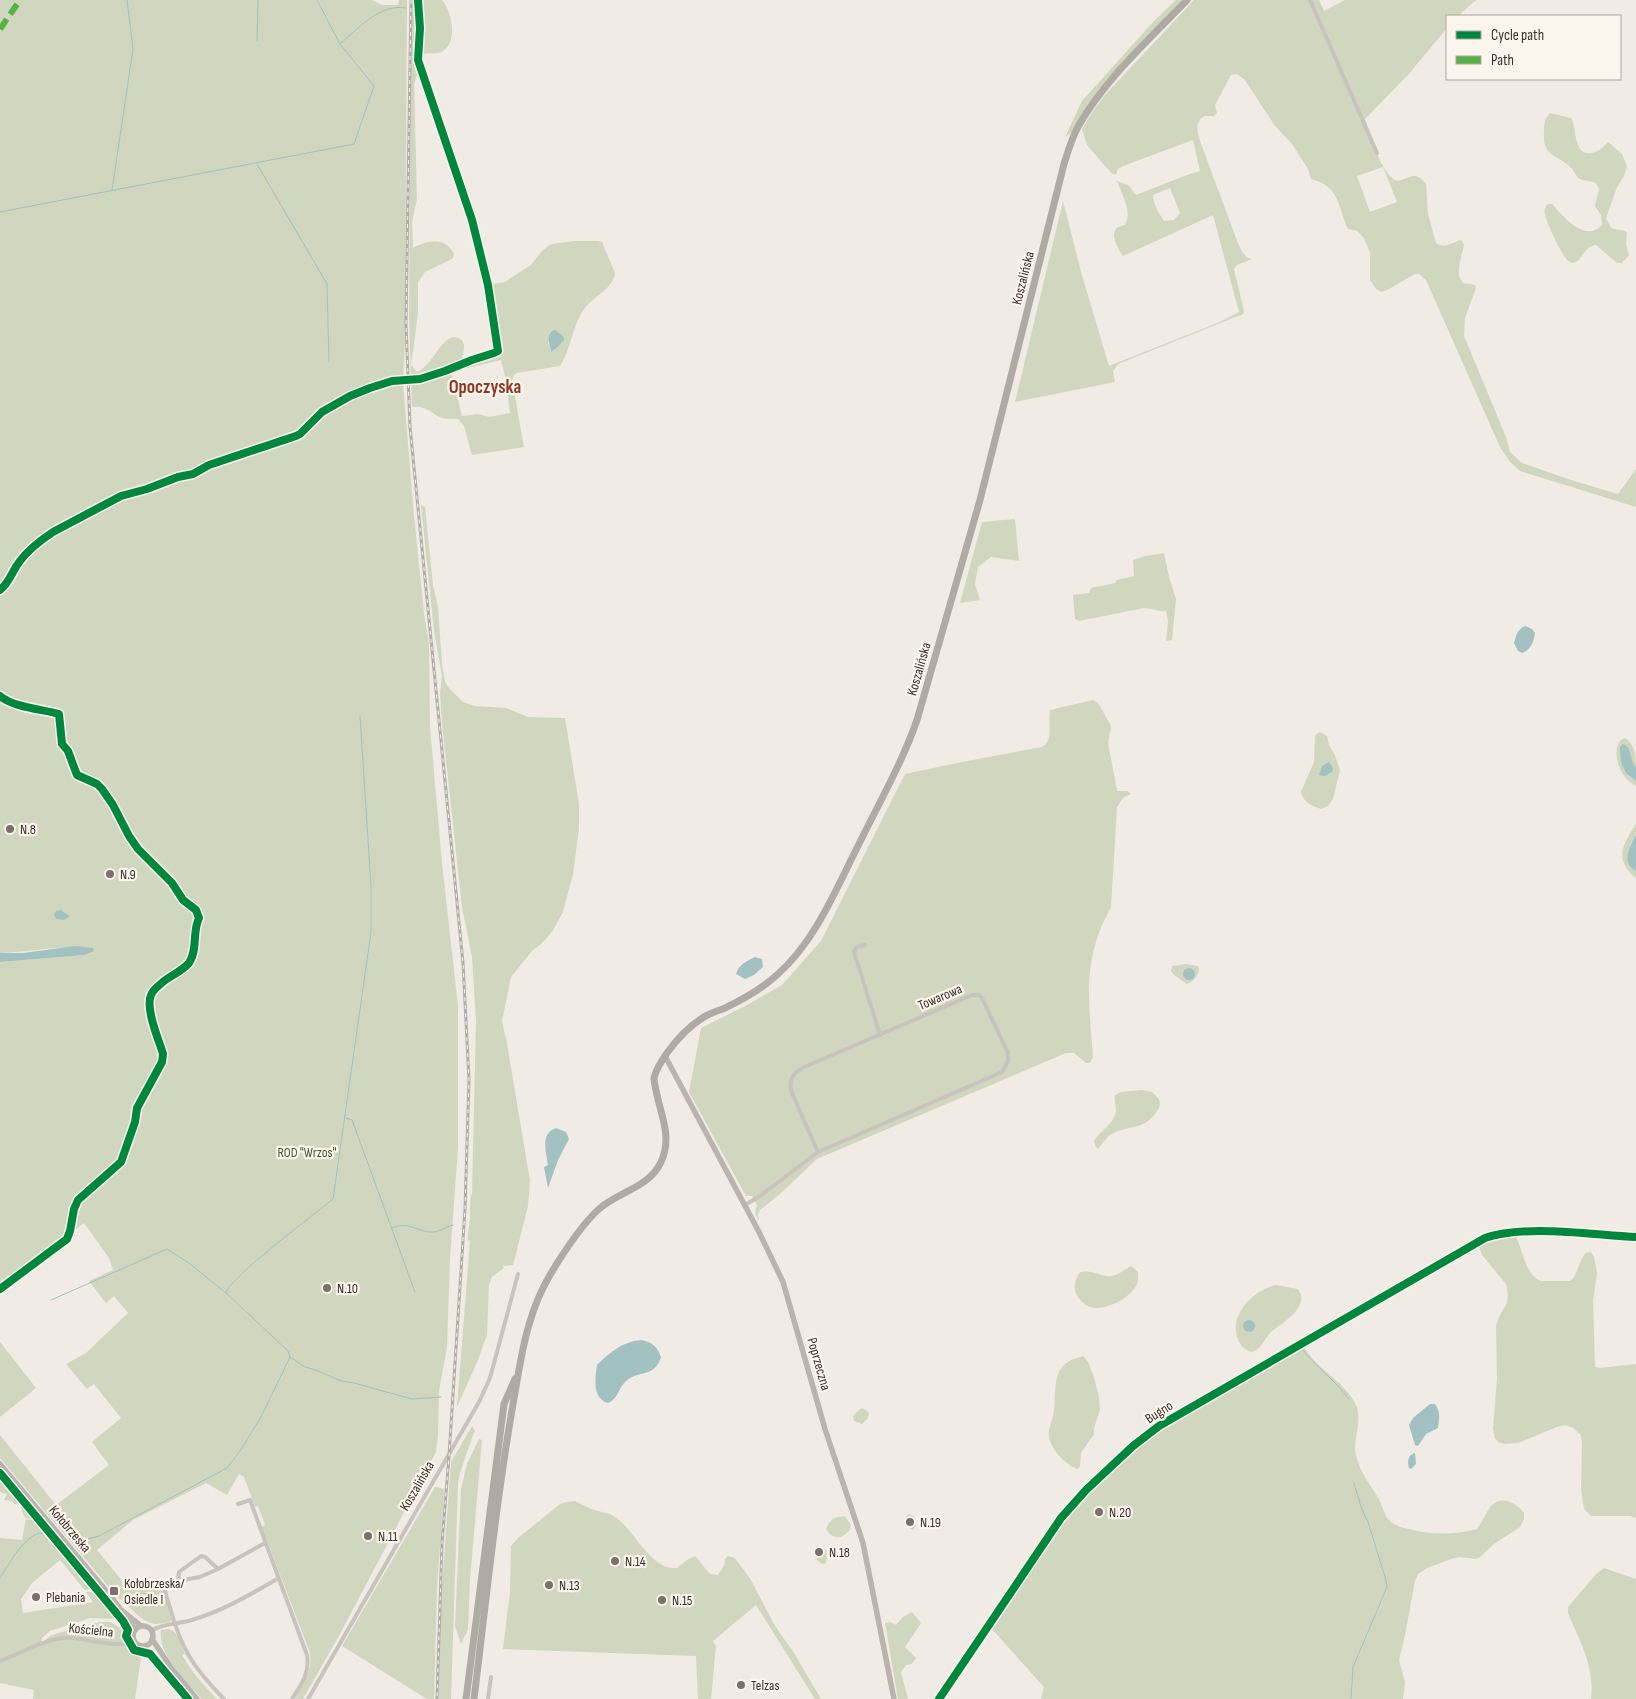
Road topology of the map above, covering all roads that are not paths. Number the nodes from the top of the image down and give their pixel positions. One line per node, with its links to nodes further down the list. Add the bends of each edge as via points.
1 (1187, 0): 8 (highway, Koszalińska, via 1090,107 1069,147 980,500 909,743 822,917 796,955 758,990 701,1019)
2 (1310, 0): 3 (street)
3 (1377, 153)
4 (497, 352): 5 (street, via 420,379 392,381 370,388 322,412 296,436 120,496 46,537 22,558)
5 (0, 590)
6 (865, 945): 7 (street, via 857,947 854,952)
7 (880, 1035): 9 (street, Towarowa, via 802,1068 792,1078 791,1091); 9 (street, Towarowa, via 972,995 979,995 1008,1053 1007,1065 995,1076)
8 (664, 1056): 10 (street, Poprzeczna); 13 (highway, Koszalińska, via 654,1080 666,1136 662,1161 640,1185 608,1201 597,1211 558,1262 532,1312)
9 (818, 1152): 10 (street)
10 (744, 1205): 37 (street, Poprzeczna, via 783,1282 825,1429 857,1523)
11 (1636, 1237): 38 (street, Bugno, via 1521,1232 1494,1235 1177,1415 1133,1446 1061,1518)
12 (518, 1274): 33 (street, Koszalińska, via 490,1378 473,1413)
13 (520, 1368): 34 (highway, via 504,1404); 35 (highway)
14 (0, 1464): 20 (street, Kołobrzeska)
15 (238, 1504): 16 (street, via 250,1500)
16 (266, 1543): 17 (street); 18 (street)
17 (218, 1569): 19 (street, via 197,1578); 19 (street, via 201,1556 178,1574)
18 (279, 1578): 21 (street, via 230,1606); 32 (street, via 308,1658 305,1677)
19 (178, 1581): 21 (street, via 164,1585)
20 (121, 1610): 22 (street, Kołobrzeska); 24 (street, Kołobrzeska)
21 (174, 1624): 23 (street); 31 (street, via 197,1670)
22 (141, 1626): 23 (street); 24 (street)
23 (151, 1631): 25 (street)
24 (134, 1635): 26 (street, via 141,1646); 28 (street, Kościelna, via 124,1644 75,1638 52,1640)
25 (152, 1639): 26 (street); 27 (street)
26 (148, 1645): 27 (street)
27 (160, 1651): 30 (street)
28 (0, 1661)
29 (491, 1677): 36 (street)
30 (197, 1699)
31 (224, 1699)
32 (292, 1699)
33 (308, 1699)
34 (466, 1699)
35 (474, 1699)
36 (488, 1699)
37 (894, 1699)
38 (939, 1699)

